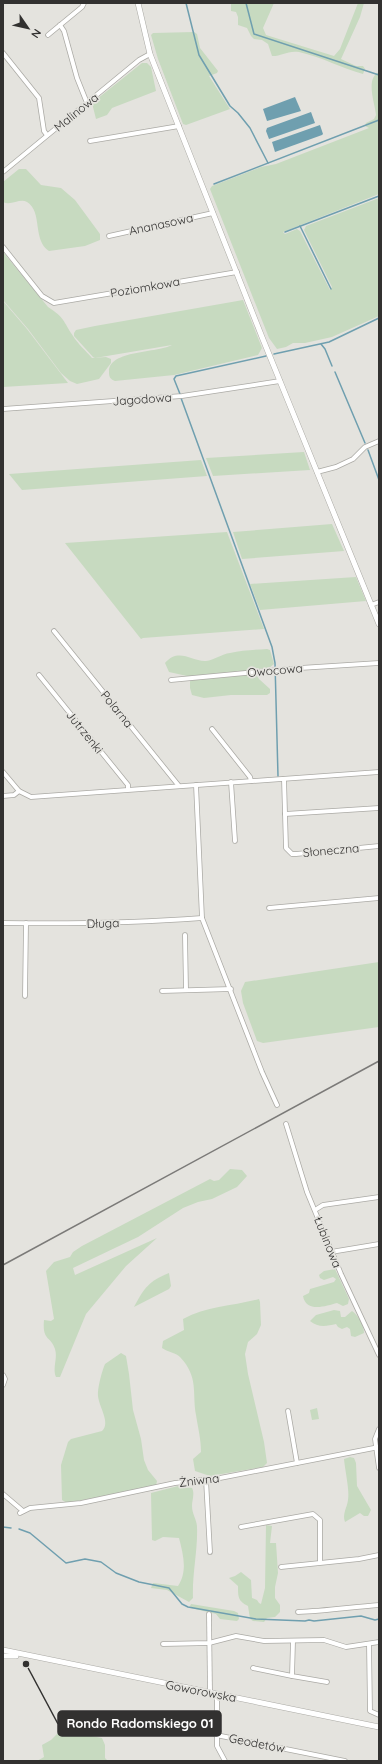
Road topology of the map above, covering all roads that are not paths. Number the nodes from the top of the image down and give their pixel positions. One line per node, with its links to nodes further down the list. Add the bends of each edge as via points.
1 (84, 3): 3 (street)
2 (138, 3): 6 (street)
3 (60, 25): 4 (street); 7 (street)
4 (48, 35)
5 (3, 52): 9 (street, via 39,98 44,131)
6 (150, 54): 7 (street, Malinowa); 8 (street)
7 (86, 103): 9 (street, Malinowa)
8 (179, 126): 10 (street); 12 (street)
9 (47, 135): 11 (street, Malinowa)
10 (90, 141)
11 (3, 172)
12 (213, 213): 13 (street, Ananasowa); 15 (street)
13 (109, 236)
14 (3, 247): 15 (street, Poziomkowa, via 42,296 54,303)
15 (236, 272): 16 (street)
16 (280, 381): 17 (street, Jagodowa, via 182,396); 19 (street)
17 (3, 409)
18 (379, 441): 19 (street, via 364,447 353,458 336,467)
19 (317, 472): 21 (street)
20 (379, 602): 21 (street)
21 (371, 605): 22 (street)
22 (379, 624)
23 (54, 631): 34 (street, Polarna)
24 (379, 663): 26 (street, Owocowa)
25 (39, 675): 35 (street, Jutrzenki, via 128,785)
26 (171, 680)
27 (212, 729): 31 (street)
28 (3, 772): 36 (street)
29 (379, 772): 30 (street)
30 (284, 779): 31 (street); 39 (street)
31 (251, 781): 32 (street)
32 (231, 782): 33 (street); 40 (street)
33 (196, 785): 34 (street); 44 (street)
34 (179, 786): 35 (street)
35 (128, 790): 36 (street, via 31,797)
36 (18, 791): 37 (street, via 14,795)
37 (3, 796)
38 (379, 808): 39 (street)
39 (285, 814): 41 (street, Słoneczna, via 286,848 292,854)
40 (235, 841)
41 (379, 846)
42 (379, 898): 43 (street)
43 (269, 908)
44 (202, 918): 46 (street, Długa, via 158,922); 48 (street)
45 (3, 923): 46 (street, Długa)
46 (26, 924): 51 (street)
47 (185, 935): 49 (street)
48 (230, 989): 49 (street); 52 (street)
49 (186, 990): 50 (street)
50 (162, 991)
51 (25, 996)
52 (277, 1105)
53 (286, 1124): 55 (street, Łubinowa)
54 (379, 1197): 55 (street, via 323,1205)
55 (315, 1210): 57 (street, Łubinowa)
56 (379, 1244): 57 (street)
57 (331, 1252): 58 (street, Łubinowa)
58 (379, 1355)
59 (3, 1375): 60 (street)
60 (3, 1385)
61 (288, 1411): 64 (street)
62 (379, 1429): 63 (street, via 375,1439)
63 (377, 1448): 64 (street, Żniwna); 65 (street)
64 (297, 1463): 66 (street, Żniwna)
65 (379, 1468)
66 (206, 1480): 67 (street, Żniwna, via 175,1483 81,1504 44,1506 21,1512); 69 (street)
67 (3, 1494)
68 (242, 1526): 71 (street, via 313,1514 320,1520)
69 (210, 1552)
70 (379, 1555): 71 (street)
71 (320, 1562): 72 (street)
72 (281, 1568)
73 (379, 1605): 74 (street)
74 (298, 1612)
75 (209, 1614): 78 (street)
76 (293, 1641): 78 (street, via 264,1641 236,1636); 80 (street, via 324,1640 345,1647); 85 (street)
77 (379, 1642): 80 (street)
78 (209, 1643): 79 (street); 87 (street)
79 (163, 1644)
80 (369, 1644): 89 (street, via 370,1711)
81 (3, 1650): 82 (street, Goworowska)
82 (22, 1655): 83 (street, Goworowska); 87 (street, Goworowska)
83 (3, 1656)
84 (253, 1668): 85 (street)
85 (292, 1676): 86 (street)
86 (327, 1682)
87 (210, 1693): 88 (street, Goworowska)
88 (217, 1694): 90 (street, Goworowska); 91 (street)
89 (379, 1715)
90 (379, 1727)
91 (216, 1735): 92 (street, via 219,1752); 93 (street, Geodetów)
92 (225, 1761)
93 (345, 1761)

